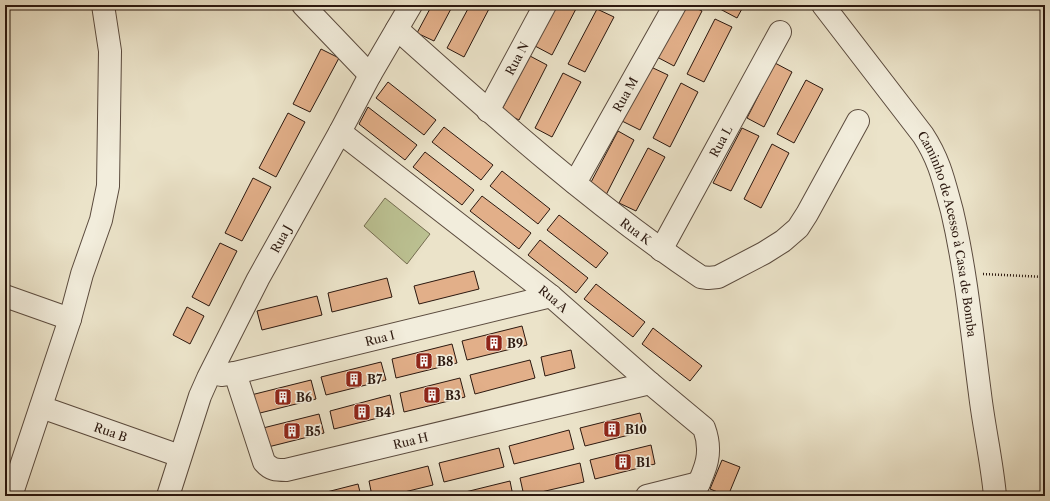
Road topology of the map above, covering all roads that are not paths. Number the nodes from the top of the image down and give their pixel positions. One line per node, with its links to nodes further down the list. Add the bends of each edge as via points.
1 (103, 5): 17 (street, via 110,51 108,186 101,220)
2 (303, 5): 9 (street)
3 (411, 5): 7 (street, Rua J)
4 (545, 5): 10 (street, Rua N)
5 (675, 5): 13 (street, Rua M)
6 (823, 5): 28 (street, Caminho de Acesso à Casa de Bomba, via 923,135 933,150 944,178 961,251)
7 (397, 29): 9 (street, Rua J); 10 (street, Rua K)
8 (780, 32): 14 (street, Rua L)
9 (370, 75): 12 (street, Rua J)
10 (488, 111): 13 (street, Rua K)
11 (858, 121): 14 (street, Rua K, via 798,228 777,245 726,274 708,278 701,277)
12 (340, 132): 16 (street, Rua A); 19 (street, Rua J, via 258,279)
13 (575, 183): 14 (street, Rua K)
14 (661, 250)
15 (5, 296): 17 (street)
16 (551, 296): 18 (street, Rua I); 20 (street, Rua A)
17 (70, 319): 21 (street)
18 (235, 373): 19 (street, Rua I); 20 (street, Rua H, via 264,462 269,468 276,470 294,468)
19 (208, 378): 22 (street, Rua J)
20 (650, 383): 24 (street, Rua A, via 704,428 708,438 709,454)
21 (41, 407): 22 (street, Rua B); 23 (street)
22 (180, 456): 26 (street, Rua J)
23 (13, 462): 25 (street)
24 (696, 490): 27 (street)
25 (11, 496)
26 (168, 496)
27 (647, 496)
28 (995, 496)

